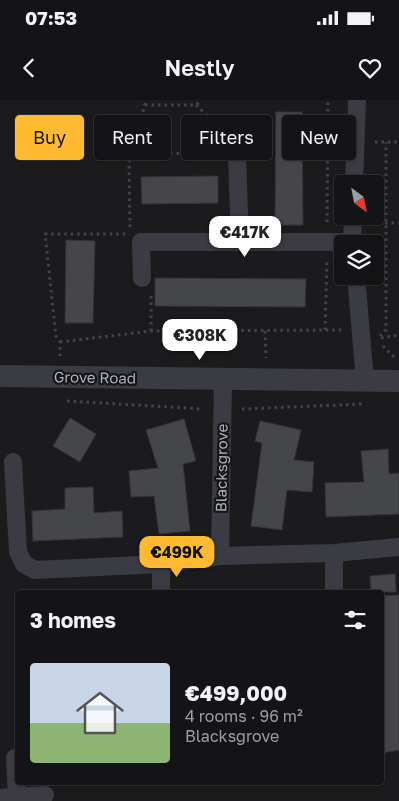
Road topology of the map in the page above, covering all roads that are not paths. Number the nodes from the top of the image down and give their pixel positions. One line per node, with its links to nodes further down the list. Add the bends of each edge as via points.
1 (357, 100): 3 (street)
2 (237, 160): 4 (street)
3 (354, 175)
4 (240, 242): 5 (street); 6 (street, via 141,242)
5 (334, 242)
6 (142, 278)
7 (357, 285): 10 (street)
8 (0, 376): 9 (street, Grove Road)
9 (224, 380): 10 (street, Grove Road); 15 (street, Blacksgrove)
10 (365, 381): 11 (street, Grove Road)
11 (399, 381)
12 (13, 462): 16 (street, via 18,552 28,568 40,571)
13 (399, 548): 14 (street)
14 (334, 553): 15 (street); 18 (street)
15 (220, 556): 16 (street)
16 (161, 564): 17 (street)
17 (162, 590)
18 (334, 590)
19 (15, 758): 21 (street)
20 (45, 795): 21 (street)
21 (9, 798)

